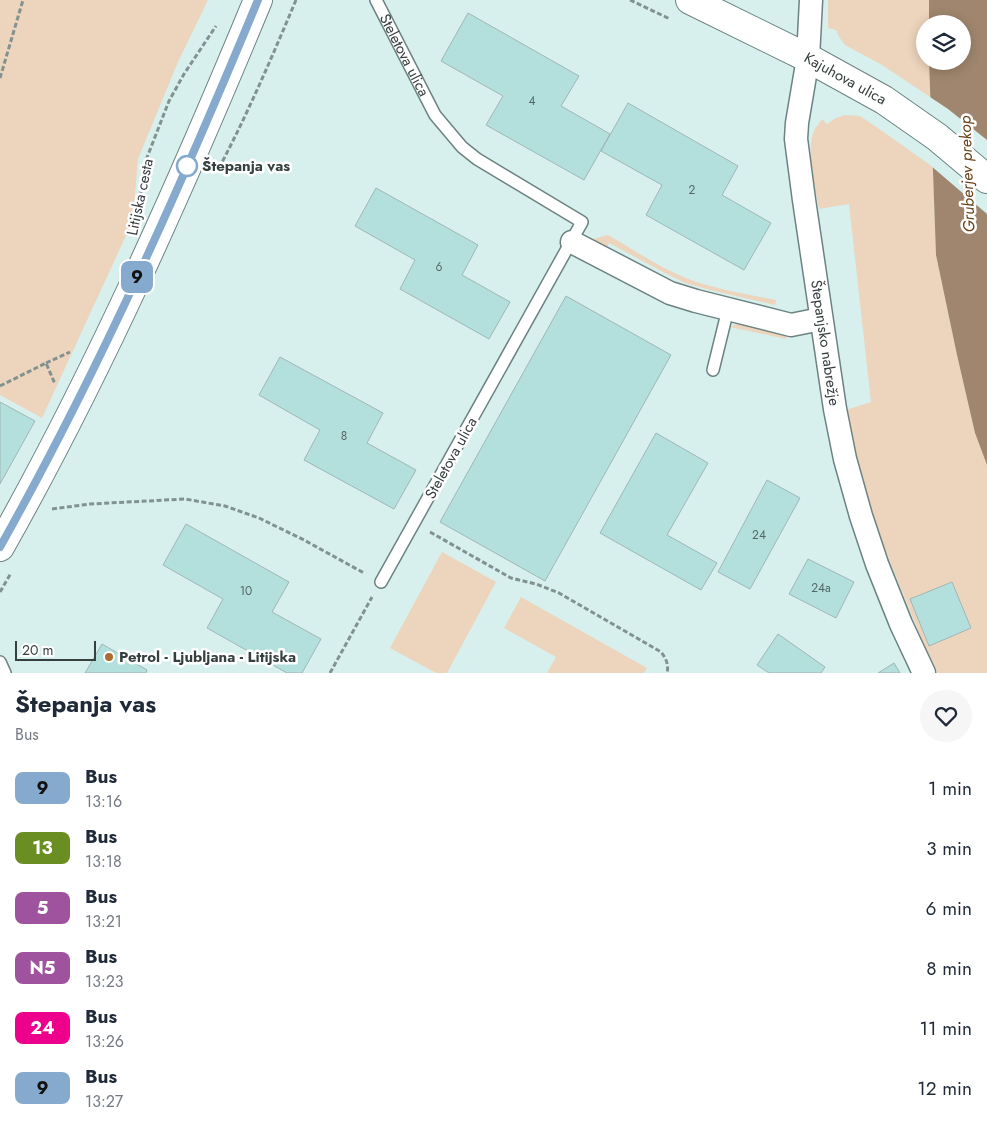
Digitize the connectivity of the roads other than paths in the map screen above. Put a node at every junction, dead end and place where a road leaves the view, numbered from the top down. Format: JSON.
{"nodes":[{"id":1,"x":258,"y":0,"type":"edge"},
{"id":2,"x":376,"y":0,"type":"edge"},
{"id":3,"x":690,"y":0,"type":"edge"},
{"id":4,"x":811,"y":0,"type":"edge"},
{"id":5,"x":808,"y":58,"type":"junction"},
{"id":6,"x":987,"y":179,"type":"edge"},
{"id":7,"x":572,"y":242,"type":"junction"},
{"id":8,"x":728,"y":309,"type":"junction"},
{"id":9,"x":821,"y":320,"type":"junction"},
{"id":10,"x":713,"y":370,"type":"dead end"},
{"id":11,"x":0,"y":547,"type":"edge"},
{"id":12,"x":380,"y":582,"type":"road end"},
{"id":13,"x":0,"y":662,"type":"edge"},
{"id":14,"x":5,"y":673,"type":"edge"},
{"id":15,"x":924,"y":673,"type":"edge"}],
"edges":[{"from":1,"to":11,"type":"main road","name":"Litijska cesta"},
{"from":2,"to":7,"type":"lane","name":"Steletova ulica"},
{"from":3,"to":5,"type":"main road","name":"Kajuhova ulica"},
{"from":4,"to":5,"type":"street","name":"Štepanjsko nabrežje"},
{"from":5,"to":6,"type":"main road","name":"Kajuhova ulica"},
{"from":5,"to":9,"type":"street","name":"Štepanjsko nabrežje"},
{"from":7,"to":8,"type":"street"},
{"from":7,"to":12,"type":"lane","name":"Steletova ulica"},
{"from":8,"to":9,"type":"street"},
{"from":8,"to":10,"type":"lane"},
{"from":9,"to":15,"type":"street","name":"Štepanjsko nabrežje"},
{"from":13,"to":14,"type":"lane"}]}
